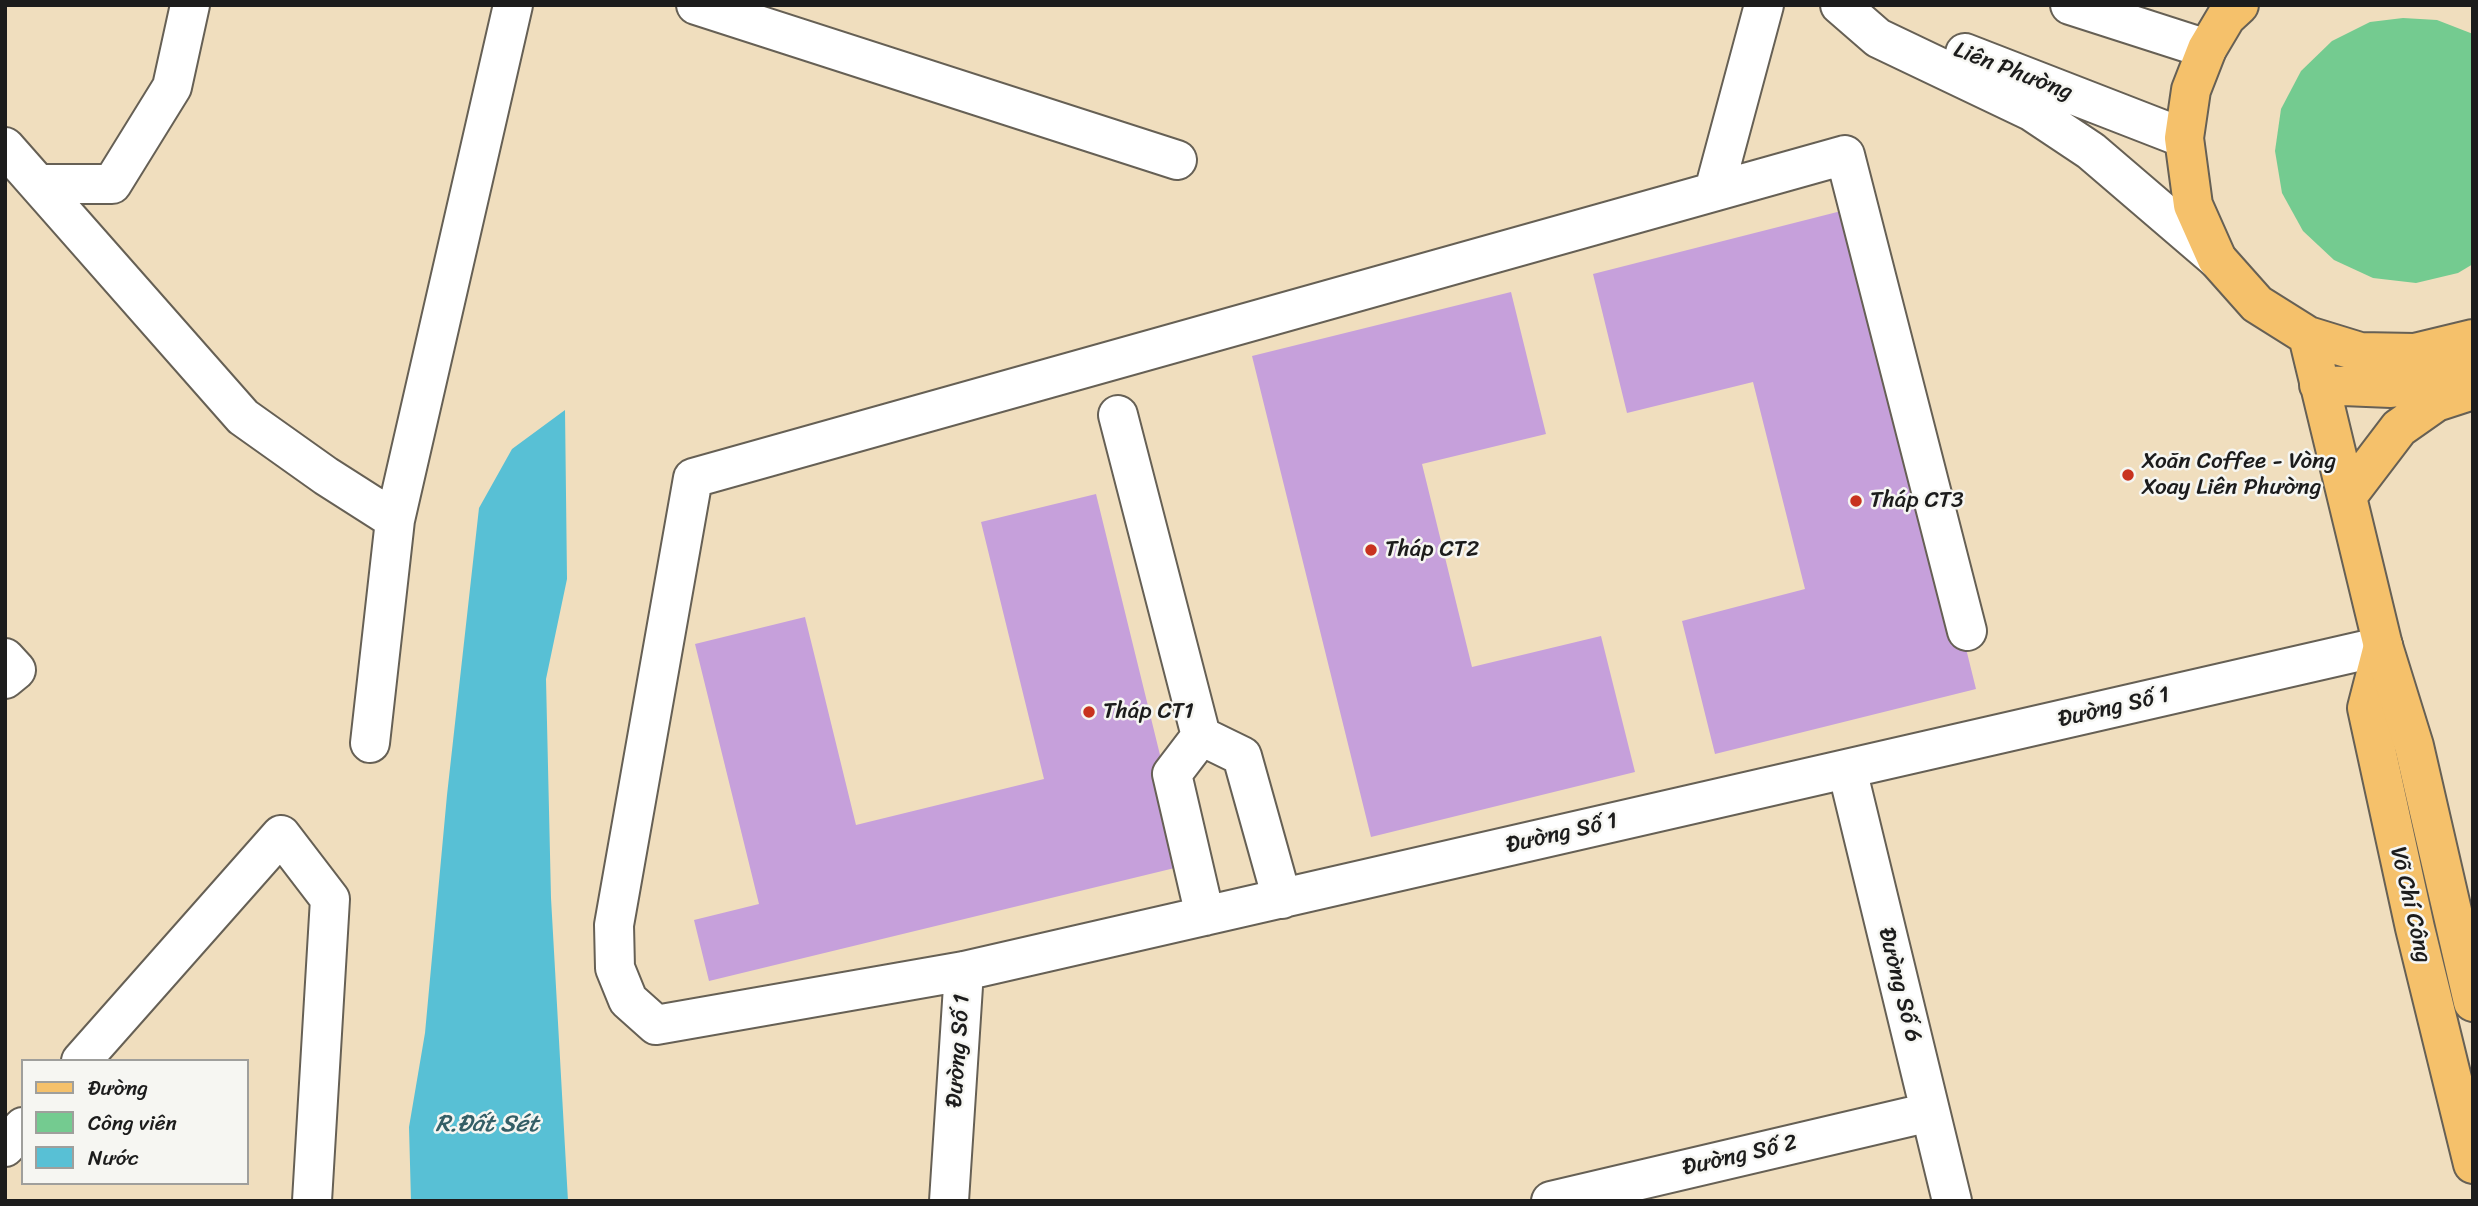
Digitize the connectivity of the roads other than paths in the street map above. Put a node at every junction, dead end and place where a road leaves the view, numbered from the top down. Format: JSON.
{"nodes":[{"id":1,"x":190,"y":5,"type":"edge"},
{"id":2,"x":513,"y":5,"type":"edge"},
{"id":3,"x":696,"y":5,"type":"edge"},
{"id":4,"x":1764,"y":5,"type":"edge"},
{"id":5,"x":1842,"y":5,"type":"edge"},
{"id":6,"x":2070,"y":5,"type":"edge"},
{"id":7,"x":2230,"y":9,"type":"edge"},
{"id":8,"x":2207,"y":49,"type":"junction"},
{"id":9,"x":2184,"y":138,"type":"junction"},
{"id":10,"x":5,"y":147,"type":"edge"},
{"id":11,"x":1177,"y":160,"type":"dead end"},
{"id":12,"x":38,"y":184,"type":"junction"},
{"id":13,"x":1714,"y":191,"type":"junction"},
{"id":14,"x":2217,"y":259,"type":"junction"},
{"id":15,"x":2308,"y":336,"type":"junction"},
{"id":16,"x":2473,"y":339,"type":"edge"},
{"id":17,"x":2473,"y":374,"type":"edge"},
{"id":18,"x":2319,"y":385,"type":"junction"},
{"id":19,"x":2473,"y":390,"type":"edge"},
{"id":20,"x":1118,"y":415,"type":"dead end"},
{"id":21,"x":2348,"y":495,"type":"junction"},
{"id":22,"x":395,"y":520,"type":"junction"},
{"id":23,"x":1967,"y":631,"type":"dead end"},
{"id":24,"x":2383,"y":646,"type":"junction"},
{"id":25,"x":5,"y":659,"type":"edge"},
{"id":26,"x":5,"y":679,"type":"edge"},
{"id":27,"x":1201,"y":736,"type":"junction"},
{"id":28,"x":370,"y":743,"type":"dead end"},
{"id":29,"x":1847,"y":769,"type":"junction"},
{"id":30,"x":1282,"y":899,"type":"junction"},
{"id":31,"x":1205,"y":916,"type":"junction"},
{"id":32,"x":964,"y":971,"type":"junction"},
{"id":33,"x":2473,"y":1003,"type":"edge"},
{"id":34,"x":83,"y":1059,"type":"edge"},
{"id":35,"x":1930,"y":1112,"type":"junction"},
{"id":36,"x":21,"y":1129,"type":"edge"},
{"id":37,"x":5,"y":1147,"type":"edge"},
{"id":38,"x":2473,"y":1164,"type":"edge"},
{"id":39,"x":312,"y":1201,"type":"edge"},
{"id":40,"x":949,"y":1201,"type":"edge"},
{"id":41,"x":1551,"y":1201,"type":"edge"},
{"id":42,"x":1952,"y":1201,"type":"edge"}],
"edges":[{"from":1,"to":12,"type":"street"},
{"from":2,"to":22,"type":"street"},
{"from":3,"to":11,"type":"street"},
{"from":4,"to":13,"type":"street"},
{"from":5,"to":9,"type":"street","name":"Liên Phường"},
{"from":5,"to":14,"type":"street"},
{"from":6,"to":8,"type":"street"},
{"from":7,"to":8,"type":"main road"},
{"from":8,"to":9,"type":"main road"},
{"from":9,"to":14,"type":"main road"},
{"from":10,"to":12,"type":"street"},
{"from":12,"to":22,"type":"street"},
{"from":13,"to":23,"type":"street"},
{"from":13,"to":32,"type":"street"},
{"from":14,"to":15,"type":"main road"},
{"from":15,"to":16,"type":"main road"},
{"from":15,"to":18,"type":"main road","name":"Võ Chí Công"},
{"from":17,"to":18,"type":"main road"},
{"from":18,"to":21,"type":"main road","name":"Võ Chí Công"},
{"from":19,"to":21,"type":"main road"},
{"from":20,"to":27,"type":"street"},
{"from":21,"to":24,"type":"main road","name":"Võ Chí Công"},
{"from":22,"to":28,"type":"street"},
{"from":24,"to":29,"type":"street","name":"Đường Số 1"},
{"from":24,"to":33,"type":"main road","name":"Võ Chí Công"},
{"from":24,"to":38,"type":"main road","name":"Võ Chí Công"},
{"from":25,"to":26,"type":"street"},
{"from":27,"to":30,"type":"street"},
{"from":27,"to":31,"type":"street"},
{"from":29,"to":30,"type":"street","name":"Đường Số 1"},
{"from":29,"to":35,"type":"street","name":"Đường Số 6"},
{"from":30,"to":31,"type":"street","name":"Đường Số 1"},
{"from":31,"to":32,"type":"street","name":"Đường Số 1"},
{"from":32,"to":40,"type":"street","name":"Đường Số 1"},
{"from":34,"to":39,"type":"street"},
{"from":35,"to":41,"type":"street","name":"Đường Số 2"},
{"from":35,"to":42,"type":"street","name":"Đường Số 6"},
{"from":36,"to":37,"type":"street"}]}
